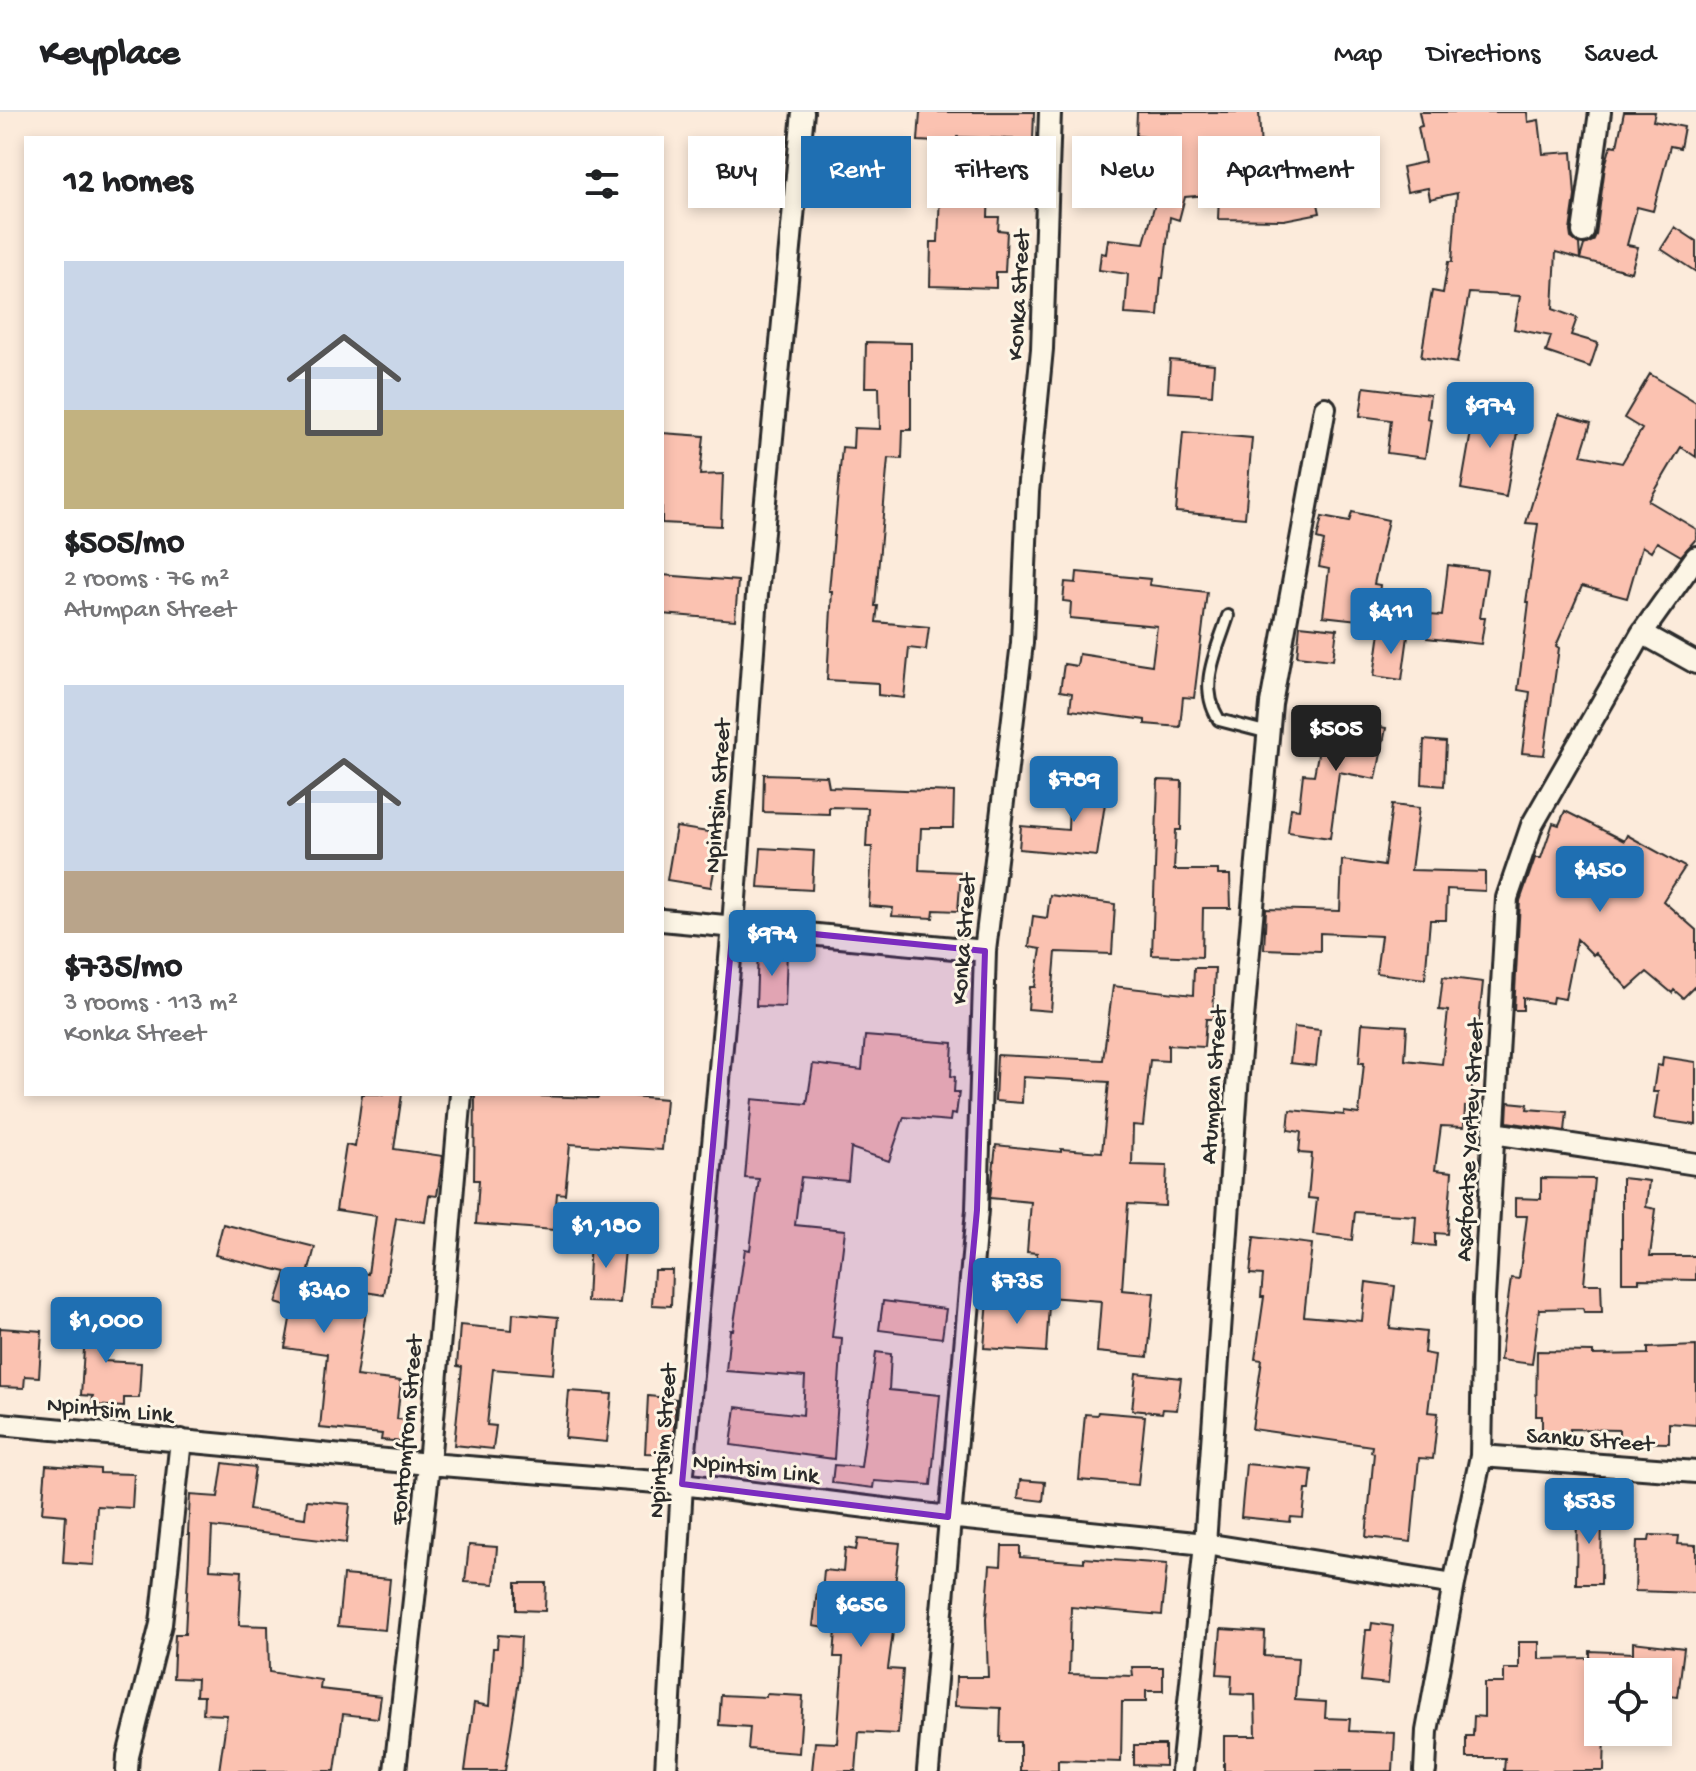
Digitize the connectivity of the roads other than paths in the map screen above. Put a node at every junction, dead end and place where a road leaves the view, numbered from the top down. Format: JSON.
{"nodes":[{"id":1,"x":803,"y":112,"type":"edge"},
{"id":2,"x":1050,"y":112,"type":"edge"},
{"id":3,"x":1600,"y":112,"type":"edge"},
{"id":4,"x":1583,"y":232,"type":"dead end"},
{"id":5,"x":1325,"y":408,"type":"dead end"},
{"id":6,"x":1696,"y":557,"type":"edge"},
{"id":7,"x":1228,"y":616,"type":"dead end"},
{"id":8,"x":1642,"y":633,"type":"junction"},
{"id":9,"x":1696,"y":663,"type":"edge"},
{"id":10,"x":1269,"y":733,"type":"junction"},
{"id":11,"x":664,"y":920,"type":"edge"},
{"id":12,"x":733,"y":926,"type":"junction"},
{"id":13,"x":985,"y":951,"type":"junction"},
{"id":14,"x":461,"y":1096,"type":"edge"},
{"id":15,"x":1494,"y":1133,"type":"junction"},
{"id":16,"x":1696,"y":1164,"type":"edge"},
{"id":17,"x":0,"y":1424,"type":"edge"},
{"id":18,"x":181,"y":1440,"type":"junction"},
{"id":19,"x":1481,"y":1456,"type":"junction"},
{"id":20,"x":429,"y":1464,"type":"junction"},
{"id":21,"x":1696,"y":1472,"type":"edge"},
{"id":22,"x":682,"y":1484,"type":"junction"},
{"id":23,"x":948,"y":1517,"type":"junction"},
{"id":24,"x":1205,"y":1544,"type":"junction"},
{"id":25,"x":1454,"y":1584,"type":"junction"},
{"id":26,"x":127,"y":1771,"type":"edge"},
{"id":27,"x":395,"y":1771,"type":"edge"},
{"id":28,"x":666,"y":1771,"type":"edge"},
{"id":29,"x":928,"y":1771,"type":"edge"},
{"id":30,"x":1182,"y":1771,"type":"edge"},
{"id":31,"x":1425,"y":1771,"type":"edge"}],
"edges":[{"from":1,"to":12,"type":"street","name":"Npintsim Street"},
{"from":2,"to":13,"type":"street","name":"Konka Street"},
{"from":3,"to":4,"type":"street"},
{"from":5,"to":10,"type":"street","name":"Atumpan Street"},
{"from":6,"to":8,"type":"street","name":"Asafoatse Yartey Street"},
{"from":7,"to":10,"type":"lane"},
{"from":8,"to":9,"type":"street"},
{"from":8,"to":15,"type":"street","name":"Asafoatse Yartey Street"},
{"from":10,"to":24,"type":"street","name":"Atumpan Street"},
{"from":11,"to":12,"type":"street"},
{"from":12,"to":13,"type":"street"},
{"from":12,"to":22,"type":"street","name":"Npintsim Street"},
{"from":13,"to":23,"type":"street","name":"Konka Street"},
{"from":14,"to":20,"type":"street","name":"Fontomfrom Street"},
{"from":15,"to":16,"type":"street"},
{"from":15,"to":19,"type":"street","name":"Asafoatse Yartey Street"},
{"from":17,"to":18,"type":"street","name":"Npintsim Link"},
{"from":18,"to":20,"type":"street","name":"Npintsim Link"},
{"from":18,"to":26,"type":"street"},
{"from":19,"to":21,"type":"street","name":"Sanku Street"},
{"from":19,"to":25,"type":"street","name":"Asafoatse Yartey Street"},
{"from":20,"to":22,"type":"street","name":"Npintsim Link"},
{"from":20,"to":27,"type":"street","name":"Fontomfrom Street"},
{"from":22,"to":23,"type":"street","name":"Npintsim Link"},
{"from":22,"to":28,"type":"street","name":"Npintsim Street"},
{"from":23,"to":24,"type":"street","name":"Npintsim Link"},
{"from":23,"to":29,"type":"street","name":"Konka Street"},
{"from":24,"to":25,"type":"street","name":"Npintsim Link"},
{"from":24,"to":30,"type":"street","name":"Atumpan Street"},
{"from":25,"to":31,"type":"street","name":"Asafoatse Yartey Street"}]}
